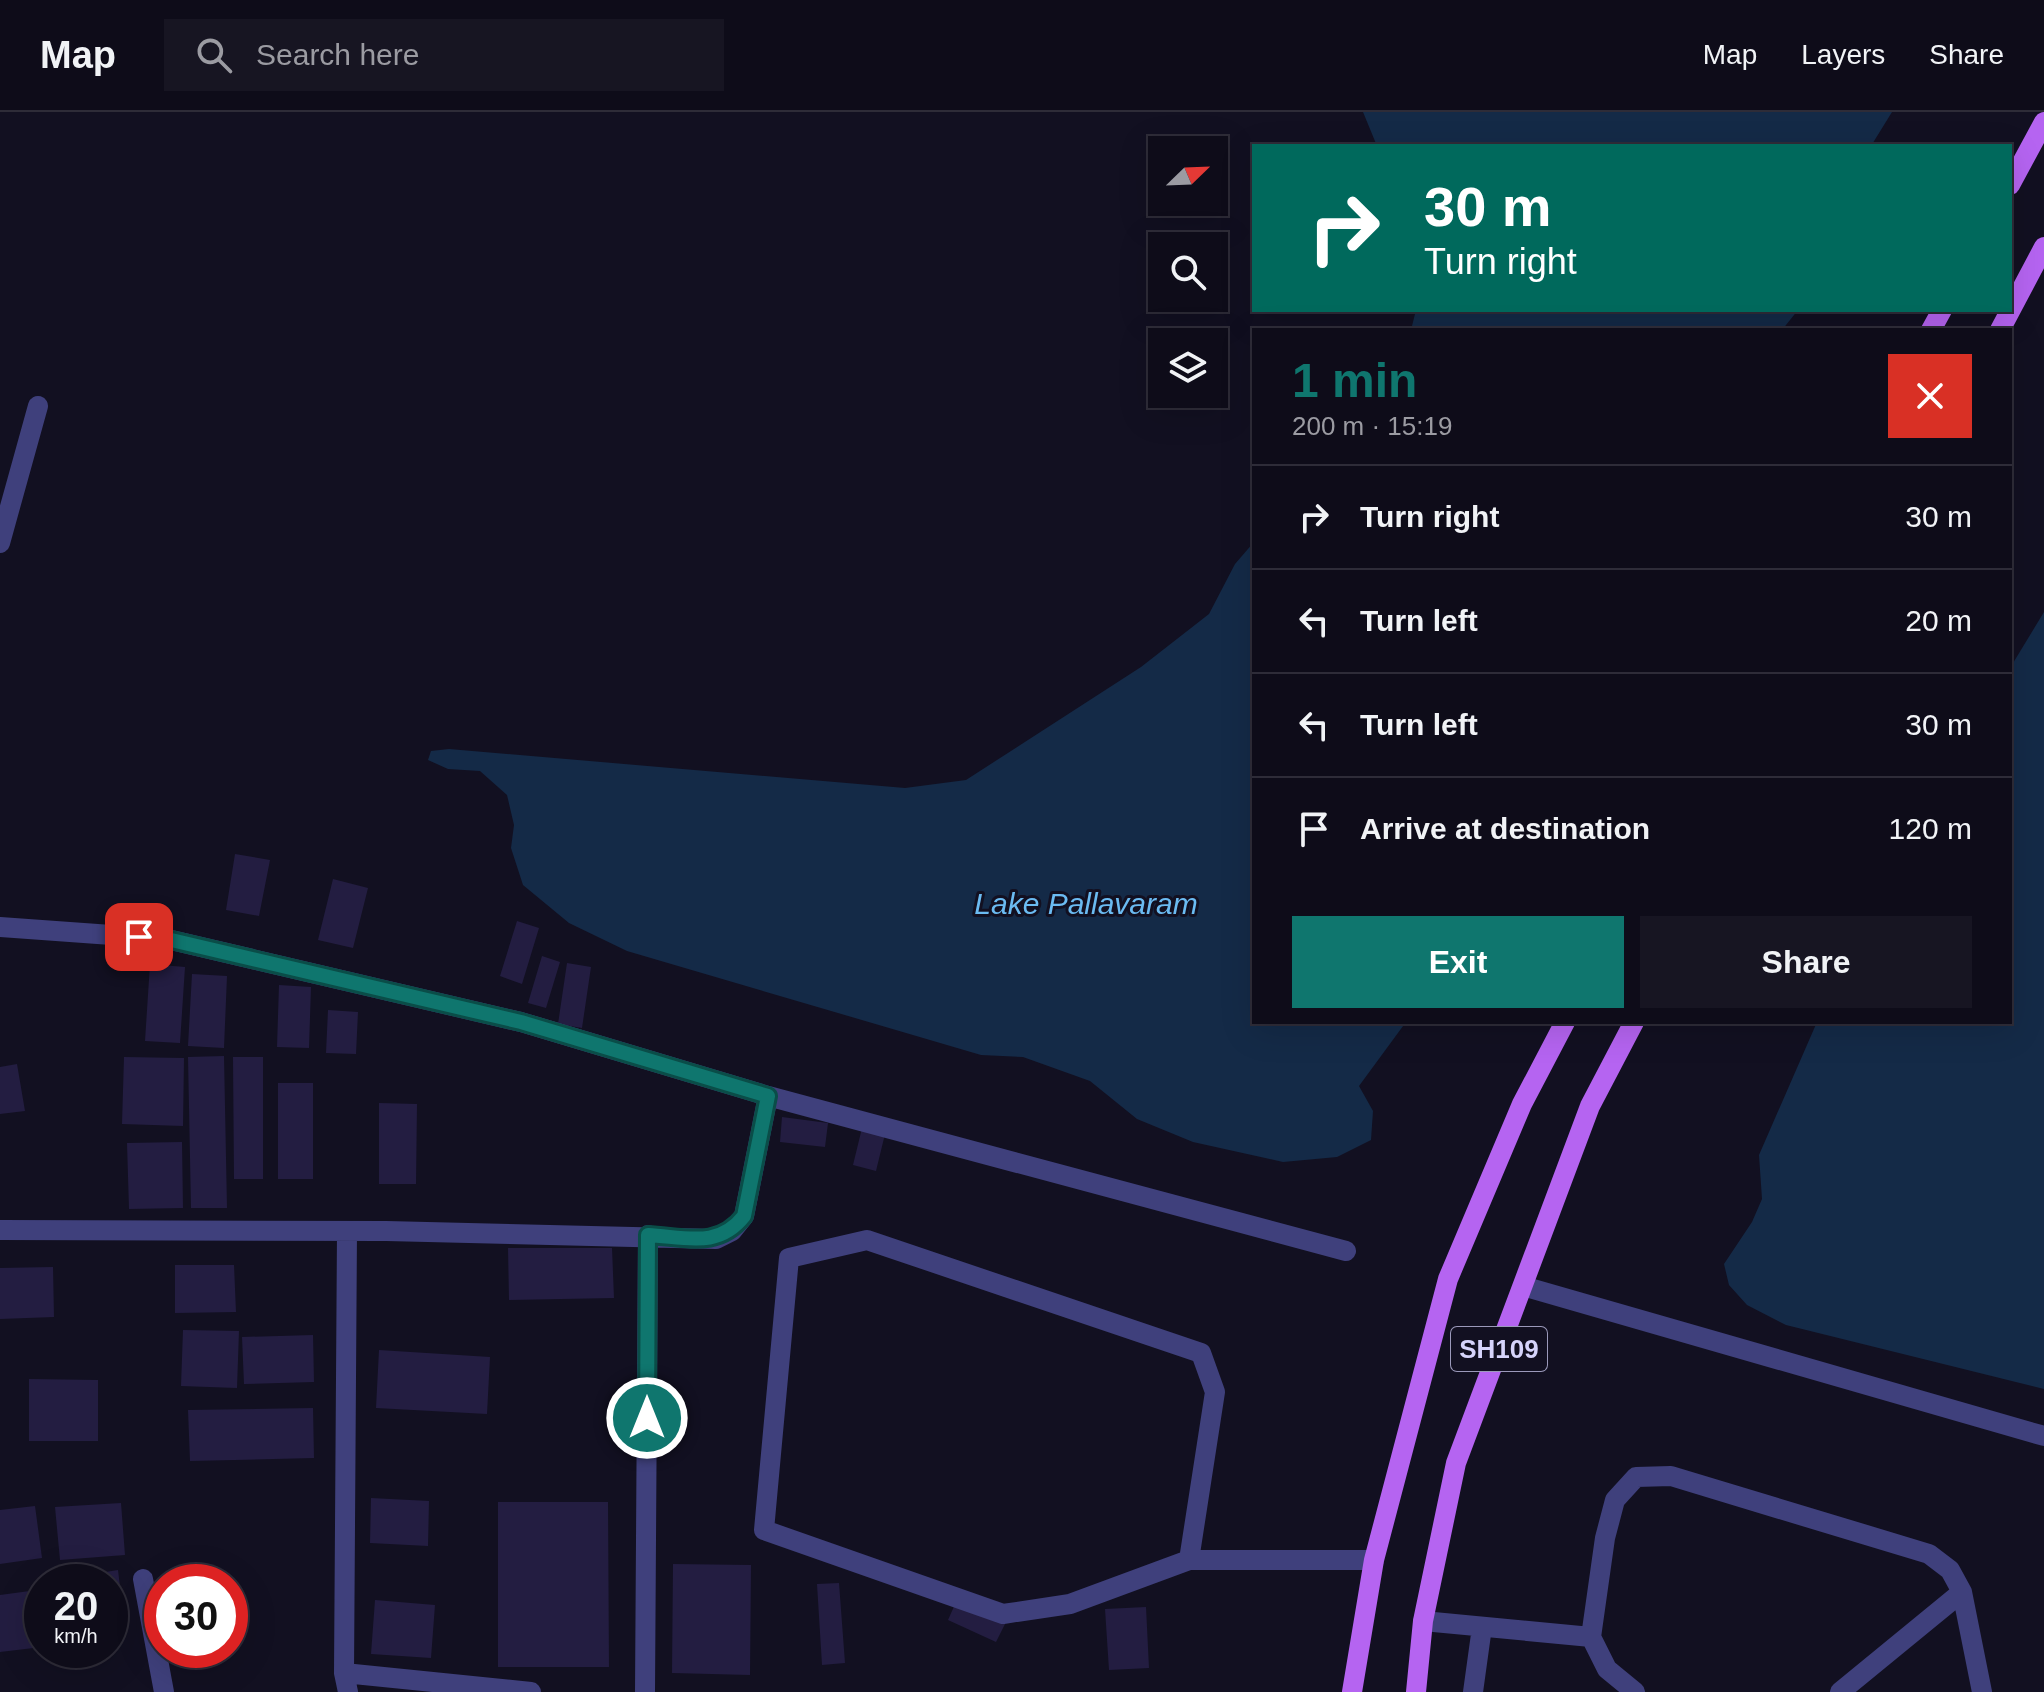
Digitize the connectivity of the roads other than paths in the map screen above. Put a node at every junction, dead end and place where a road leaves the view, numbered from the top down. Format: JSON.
{"nodes":[{"id":1,"x":2044,"y":122,"type":"edge"},
{"id":2,"x":2012,"y":181,"type":"edge"},
{"id":3,"x":2044,"y":247,"type":"edge"},
{"id":4,"x":2012,"y":307,"type":"edge"},
{"id":5,"x":38,"y":406,"type":"dead end"},
{"id":6,"x":0,"y":543,"type":"edge"},
{"id":7,"x":0,"y":927,"type":"edge"},
{"id":8,"x":1564,"y":1024,"type":"edge"},
{"id":9,"x":1633,"y":1024,"type":"edge"},
{"id":10,"x":768,"y":1096,"type":"junction"},
{"id":11,"x":0,"y":1230,"type":"edge"},
{"id":12,"x":347,"y":1231,"type":"junction"},
{"id":13,"x":648,"y":1235,"type":"junction"},
{"id":14,"x":1346,"y":1251,"type":"dead end"},
{"id":15,"x":1523,"y":1286,"type":"junction"},
{"id":16,"x":2044,"y":1436,"type":"edge"},
{"id":17,"x":1189,"y":1560,"type":"junction"},
{"id":18,"x":1374,"y":1560,"type":"junction"},
{"id":19,"x":143,"y":1579,"type":"dead end"},
{"id":20,"x":1962,"y":1592,"type":"junction"},
{"id":21,"x":1423,"y":1621,"type":"junction"},
{"id":22,"x":1482,"y":1627,"type":"junction"},
{"id":23,"x":1591,"y":1637,"type":"junction"},
{"id":24,"x":346,"y":1682,"type":"edge"},
{"id":25,"x":164,"y":1692,"type":"edge"},
{"id":26,"x":531,"y":1692,"type":"edge"},
{"id":27,"x":645,"y":1692,"type":"edge"},
{"id":28,"x":1352,"y":1692,"type":"edge"},
{"id":29,"x":1416,"y":1692,"type":"edge"},
{"id":30,"x":1473,"y":1692,"type":"edge"},
{"id":31,"x":1635,"y":1692,"type":"edge"},
{"id":32,"x":1840,"y":1692,"type":"edge"},
{"id":33,"x":1982,"y":1692,"type":"edge"}],
"edges":[{"from":1,"to":2,"type":"main road"},
{"from":3,"to":4,"type":"main road"},
{"from":5,"to":6,"type":"street"},
{"from":7,"to":10,"type":"street"},
{"from":8,"to":18,"type":"main road","number":"SH109"},
{"from":9,"to":15,"type":"main road","number":"SH109"},
{"from":10,"to":13,"type":"street"},
{"from":10,"to":14,"type":"street"},
{"from":11,"to":12,"type":"street"},
{"from":12,"to":13,"type":"street"},
{"from":12,"to":24,"type":"street"},
{"from":13,"to":27,"type":"street"},
{"from":15,"to":16,"type":"street"},
{"from":15,"to":21,"type":"main road","number":"SH109"},
{"from":17,"to":17,"type":"street"},
{"from":17,"to":18,"type":"street"},
{"from":18,"to":28,"type":"main road","number":"SH109"},
{"from":19,"to":25,"type":"street"},
{"from":20,"to":23,"type":"street"},
{"from":20,"to":32,"type":"street"},
{"from":20,"to":33,"type":"street"},
{"from":21,"to":22,"type":"street"},
{"from":21,"to":29,"type":"main road","number":"SH109"},
{"from":22,"to":23,"type":"street"},
{"from":22,"to":30,"type":"street"},
{"from":23,"to":31,"type":"street"},
{"from":24,"to":26,"type":"street"}]}
